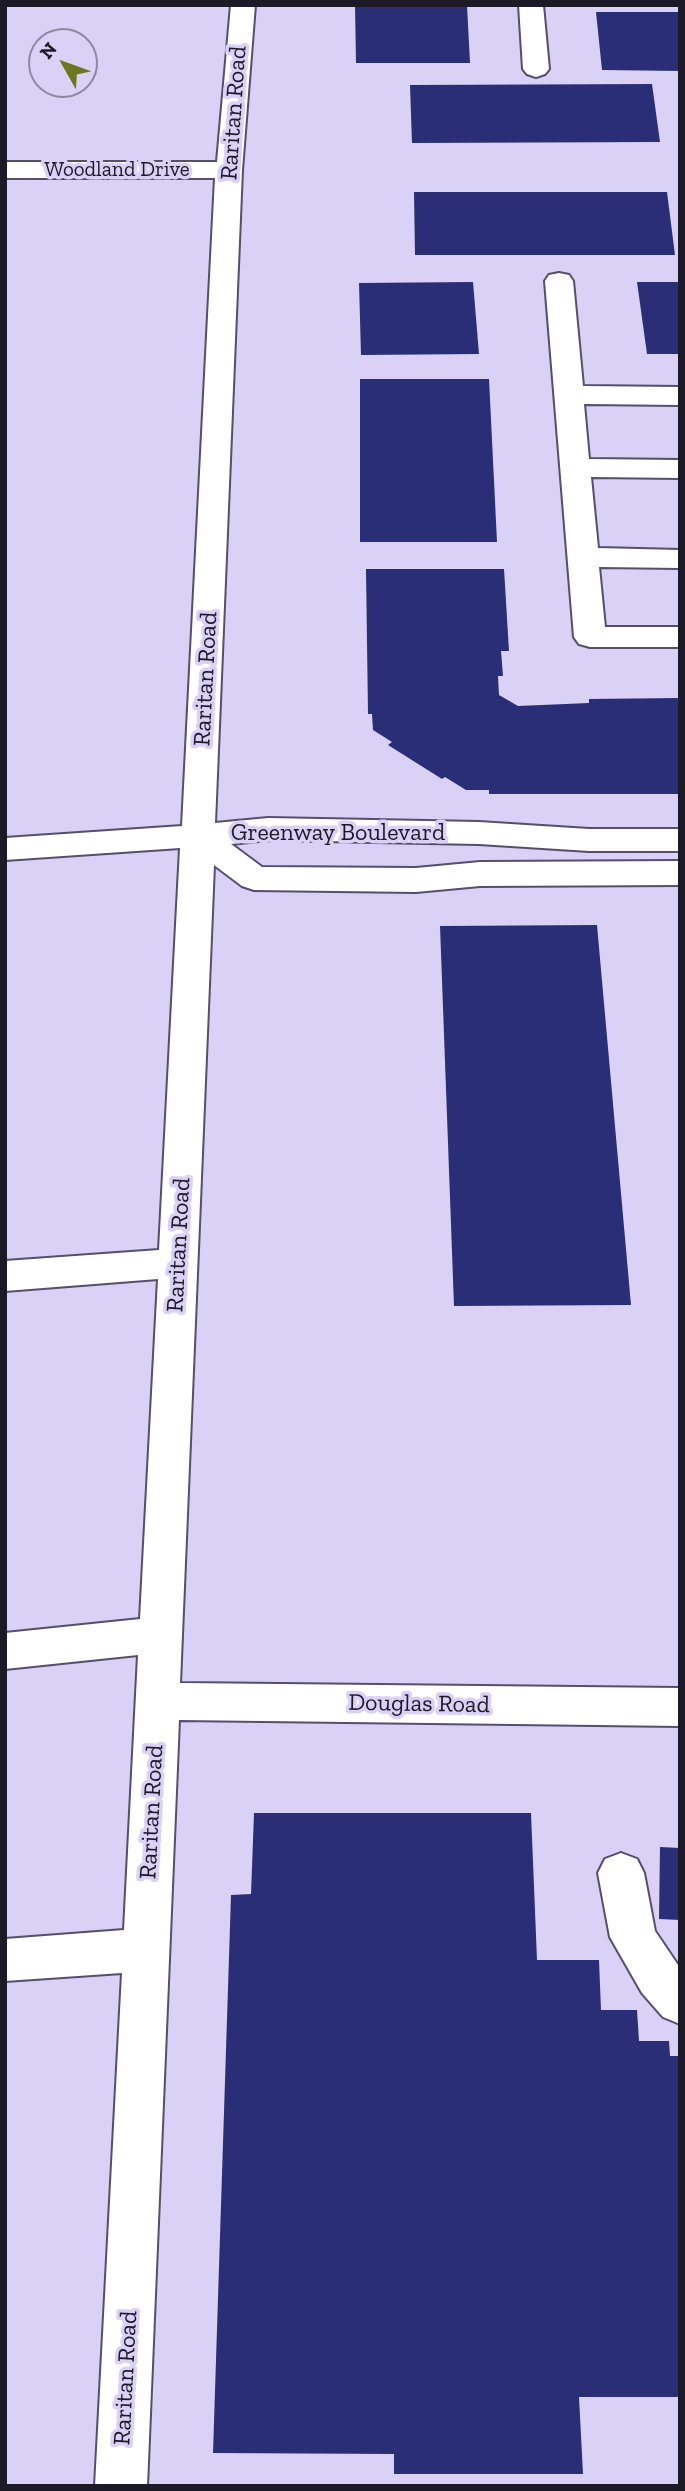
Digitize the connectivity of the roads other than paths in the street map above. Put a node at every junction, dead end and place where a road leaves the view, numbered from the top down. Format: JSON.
{"nodes":[{"id":1,"x":243,"y":5,"type":"edge"},
{"id":2,"x":531,"y":5,"type":"edge"},
{"id":3,"x":536,"y":69,"type":"dead end"},
{"id":4,"x":5,"y":170,"type":"edge"},
{"id":5,"x":229,"y":170,"type":"junction"},
{"id":6,"x":559,"y":281,"type":"dead end"},
{"id":7,"x":569,"y":395,"type":"junction"},
{"id":8,"x":680,"y":396,"type":"edge"},
{"id":9,"x":575,"y":468,"type":"junction"},
{"id":10,"x":680,"y":469,"type":"edge"},
{"id":11,"x":583,"y":557,"type":"junction"},
{"id":12,"x":680,"y":559,"type":"edge"},
{"id":13,"x":680,"y":637,"type":"edge"},
{"id":14,"x":479,"y":833,"type":"junction"},
{"id":15,"x":198,"y":836,"type":"junction"},
{"id":16,"x":680,"y":840,"type":"edge"},
{"id":17,"x":5,"y":849,"type":"edge"},
{"id":18,"x":680,"y":873,"type":"edge"},
{"id":19,"x":481,"y":874,"type":"junction"},
{"id":20,"x":178,"y":1264,"type":"junction"},
{"id":21,"x":5,"y":1276,"type":"edge"},
{"id":22,"x":161,"y":1635,"type":"junction"},
{"id":23,"x":5,"y":1651,"type":"edge"},
{"id":24,"x":158,"y":1701,"type":"junction"},
{"id":25,"x":680,"y":1707,"type":"edge"},
{"id":26,"x":621,"y":1873,"type":"dead end"},
{"id":27,"x":146,"y":1950,"type":"junction"},
{"id":28,"x":5,"y":1960,"type":"edge"},
{"id":29,"x":680,"y":2002,"type":"edge"},
{"id":30,"x":121,"y":2486,"type":"edge"}],
"edges":[{"from":1,"to":5,"type":"street","name":"Raritan Road"},
{"from":2,"to":3,"type":"street"},
{"from":4,"to":5,"type":"street","name":"Woodland Drive"},
{"from":5,"to":15,"type":"street","name":"Raritan Road"},
{"from":6,"to":7,"type":"street"},
{"from":7,"to":8,"type":"street"},
{"from":7,"to":9,"type":"street"},
{"from":9,"to":10,"type":"street"},
{"from":9,"to":11,"type":"street"},
{"from":11,"to":12,"type":"street"},
{"from":11,"to":13,"type":"street"},
{"from":14,"to":15,"type":"street","name":"Greenway Boulevard"},
{"from":14,"to":16,"type":"street","name":"Greenway Boulevard"},
{"from":14,"to":19,"type":"street"},
{"from":15,"to":17,"type":"street"},
{"from":15,"to":19,"type":"street","name":"Greenway Boulevard"},
{"from":15,"to":20,"type":"street","name":"Raritan Road"},
{"from":18,"to":19,"type":"street","name":"Greenway Boulevard"},
{"from":20,"to":21,"type":"street"},
{"from":20,"to":22,"type":"street","name":"Raritan Road"},
{"from":22,"to":23,"type":"street"},
{"from":22,"to":24,"type":"street","name":"Raritan Road"},
{"from":24,"to":25,"type":"street","name":"Douglas Road"},
{"from":24,"to":27,"type":"street","name":"Raritan Road"},
{"from":26,"to":29,"type":"street"},
{"from":27,"to":28,"type":"street"},
{"from":27,"to":30,"type":"street","name":"Raritan Road"}]}
